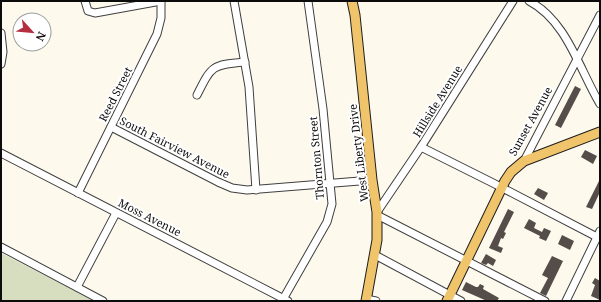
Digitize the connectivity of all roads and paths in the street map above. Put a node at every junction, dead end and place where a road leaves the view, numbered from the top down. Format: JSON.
{"nodes":[{"id":1,"x":85,"y":1,"type":"edge"},
{"id":2,"x":161,"y":1,"type":"edge"},
{"id":3,"x":234,"y":1,"type":"edge"},
{"id":4,"x":308,"y":1,"type":"edge"},
{"id":5,"x":352,"y":1,"type":"edge"},
{"id":6,"x":513,"y":1,"type":"edge"},
{"id":7,"x":528,"y":1,"type":"edge"},
{"id":8,"x":600,"y":15,"type":"edge"},
{"id":9,"x":1,"y":33,"type":"edge"},
{"id":10,"x":576,"y":59,"type":"junction"},
{"id":11,"x":245,"y":62,"type":"junction"},
{"id":12,"x":1,"y":64,"type":"edge"},
{"id":13,"x":197,"y":95,"type":"dead end"},
{"id":14,"x":600,"y":104,"type":"edge"},
{"id":15,"x":111,"y":127,"type":"junction"},
{"id":16,"x":600,"y":132,"type":"edge"},
{"id":17,"x":421,"y":147,"type":"junction"},
{"id":18,"x":1,"y":153,"type":"edge"},
{"id":19,"x":524,"y":161,"type":"junction"},
{"id":20,"x":372,"y":180,"type":"junction"},
{"id":21,"x":330,"y":184,"type":"junction"},
{"id":22,"x":502,"y":188,"type":"junction"},
{"id":23,"x":256,"y":190,"type":"junction"},
{"id":24,"x":78,"y":193,"type":"junction"},
{"id":25,"x":116,"y":213,"type":"junction"},
{"id":26,"x":377,"y":213,"type":"junction"},
{"id":27,"x":599,"y":234,"type":"edge"},
{"id":28,"x":1,"y":247,"type":"edge"},
{"id":29,"x":375,"y":255,"type":"junction"},
{"id":30,"x":467,"y":261,"type":"junction"},
{"id":31,"x":76,"y":287,"type":"junction"},
{"id":32,"x":448,"y":298,"type":"edge"},
{"id":33,"x":285,"y":300,"type":"edge"},
{"id":34,"x":366,"y":300,"type":"edge"},
{"id":35,"x":103,"y":301,"type":"edge"},
{"id":36,"x":376,"y":301,"type":"edge"},
{"id":37,"x":461,"y":301,"type":"edge"},
{"id":38,"x":545,"y":301,"type":"edge"},
{"id":39,"x":566,"y":301,"type":"edge"}],
"edges":[{"from":1,"to":2,"type":"street"},
{"from":2,"to":15,"type":"street","name":"Reed Street"},
{"from":3,"to":11,"type":"street"},
{"from":4,"to":21,"type":"street","name":"Thornton Street"},
{"from":5,"to":20,"type":"main road","name":"West Liberty Drive"},
{"from":6,"to":17,"type":"street","name":"Hillside Avenue"},
{"from":7,"to":10,"type":"street"},
{"from":8,"to":10,"type":"street","name":"Sunset Avenue"},
{"from":9,"to":12,"type":"street"},
{"from":10,"to":14,"type":"street"},
{"from":10,"to":19,"type":"street","name":"Sunset Avenue"},
{"from":11,"to":13,"type":"street"},
{"from":11,"to":23,"type":"street"},
{"from":15,"to":23,"type":"street","name":"South Fairview Avenue"},
{"from":15,"to":24,"type":"street","name":"Reed Street"},
{"from":16,"to":19,"type":"main road"},
{"from":17,"to":22,"type":"street"},
{"from":17,"to":26,"type":"street","name":"Hillside Avenue"},
{"from":18,"to":24,"type":"street","name":"Moss Avenue"},
{"from":19,"to":22,"type":"main road","name":"Sunset Avenue"},
{"from":20,"to":21,"type":"street","name":"South Fairview Avenue"},
{"from":20,"to":26,"type":"main road","name":"West Liberty Drive"},
{"from":21,"to":23,"type":"street","name":"South Fairview Avenue"},
{"from":21,"to":33,"type":"street","name":"Thornton Street"},
{"from":22,"to":27,"type":"street"},
{"from":22,"to":30,"type":"main road","name":"Sunset Avenue"},
{"from":24,"to":25,"type":"street","name":"Moss Avenue"},
{"from":25,"to":31,"type":"street"},
{"from":25,"to":33,"type":"street","name":"Moss Avenue"},
{"from":26,"to":29,"type":"main road","name":"West Liberty Drive"},
{"from":26,"to":30,"type":"street"},
{"from":27,"to":39,"type":"street"},
{"from":28,"to":31,"type":"street"},
{"from":29,"to":32,"type":"street"},
{"from":29,"to":34,"type":"main road","name":"West Liberty Drive"},
{"from":30,"to":32,"type":"main road","name":"Sunset Avenue"},
{"from":30,"to":38,"type":"street"},
{"from":31,"to":35,"type":"street"},
{"from":32,"to":37,"type":"street"},
{"from":34,"to":36,"type":"street"}]}
